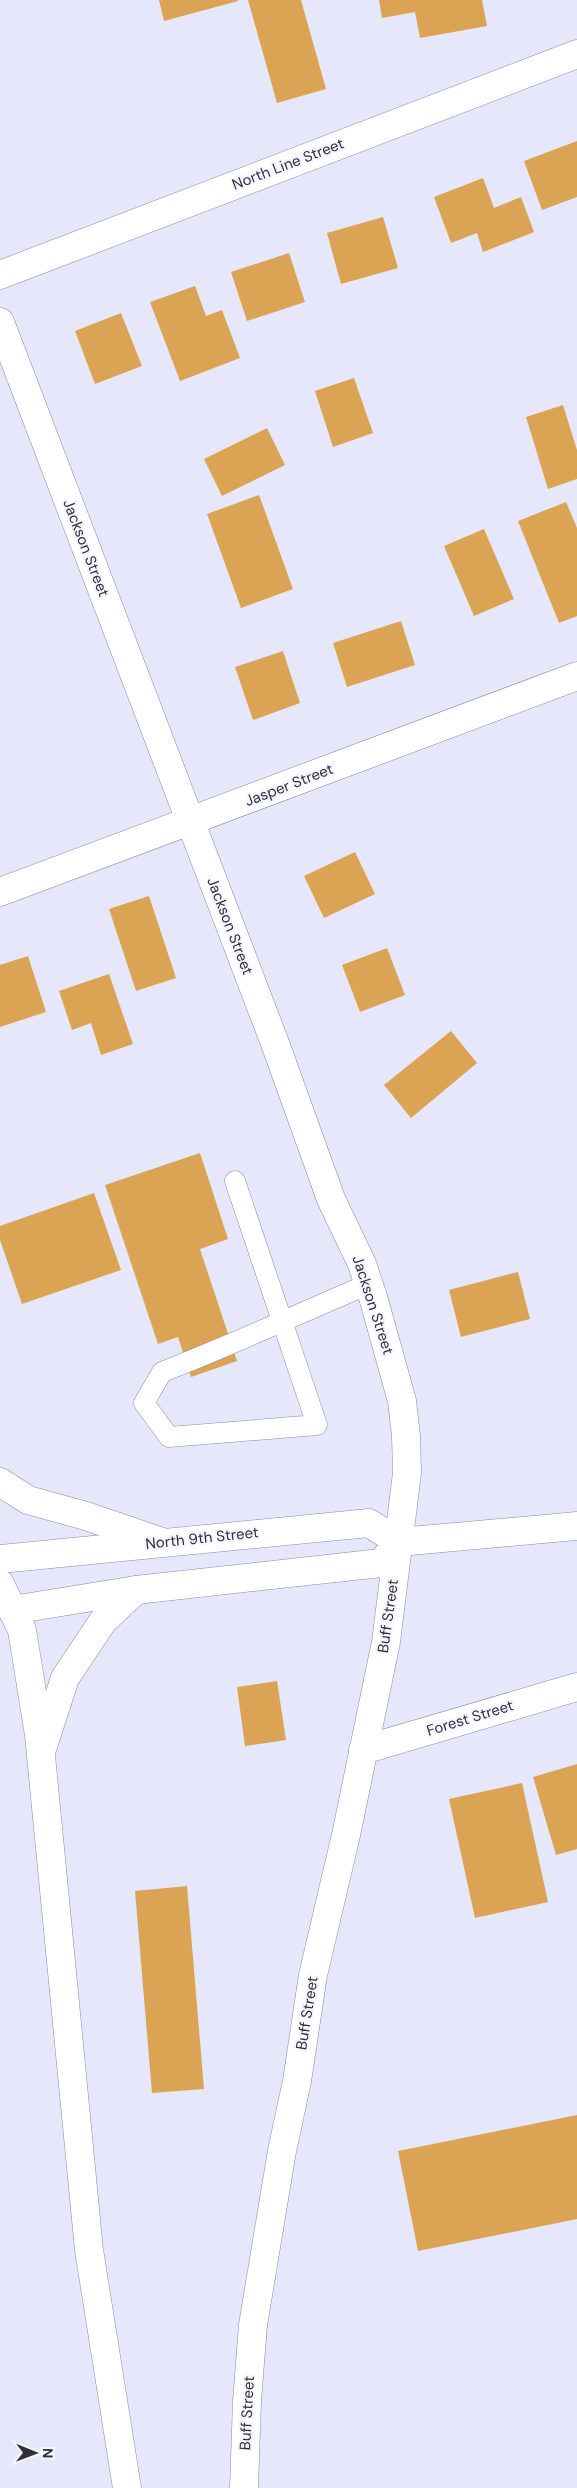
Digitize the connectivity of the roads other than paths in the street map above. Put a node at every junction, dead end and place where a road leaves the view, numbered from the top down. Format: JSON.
{"nodes":[{"id":1,"x":577,"y":54,"type":"edge"},
{"id":2,"x":0,"y":275,"type":"edge"},
{"id":3,"x":0,"y":322,"type":"edge"},
{"id":4,"x":577,"y":676,"type":"edge"},
{"id":5,"x":191,"y":822,"type":"junction"},
{"id":6,"x":0,"y":892,"type":"edge"},
{"id":7,"x":235,"y":1181,"type":"dead end"},
{"id":8,"x":369,"y":1284,"type":"junction"},
{"id":9,"x":283,"y":1321,"type":"junction"},
{"id":10,"x":0,"y":1482,"type":"edge"},
{"id":11,"x":577,"y":1526,"type":"edge"},
{"id":12,"x":162,"y":1542,"type":"junction"},
{"id":13,"x":398,"y":1542,"type":"junction"},
{"id":14,"x":0,"y":1559,"type":"edge"},
{"id":15,"x":0,"y":1584,"type":"edge"},
{"id":16,"x":136,"y":1590,"type":"junction"},
{"id":17,"x":12,"y":1610,"type":"junction"},
{"id":18,"x":577,"y":1686,"type":"edge"},
{"id":19,"x":363,"y":1750,"type":"junction"},
{"id":20,"x":41,"y":1752,"type":"junction"},
{"id":21,"x":127,"y":2488,"type":"edge"},
{"id":22,"x":244,"y":2488,"type":"edge"}],
"edges":[{"from":1,"to":2,"type":"main road","name":"North Line Street"},
{"from":3,"to":5,"type":"main road","name":"Jackson Street"},
{"from":4,"to":5,"type":"main road","name":"Jasper Street"},
{"from":5,"to":6,"type":"main road","name":"Jasper Street"},
{"from":5,"to":8,"type":"main road","name":"Jackson Street"},
{"from":7,"to":9,"type":"lane"},
{"from":8,"to":9,"type":"lane"},
{"from":8,"to":13,"type":"main road","name":"Jackson Street"},
{"from":9,"to":9,"type":"lane"},
{"from":10,"to":12,"type":"main road"},
{"from":11,"to":13,"type":"main road"},
{"from":12,"to":13,"type":"main road","name":"North 9th Street"},
{"from":12,"to":14,"type":"main road","name":"North 9th Street"},
{"from":13,"to":16,"type":"main road"},
{"from":13,"to":19,"type":"main road","name":"Buff Street"},
{"from":15,"to":17,"type":"main road"},
{"from":16,"to":17,"type":"main road"},
{"from":16,"to":20,"type":"main road"},
{"from":17,"to":20,"type":"main road"},
{"from":18,"to":19,"type":"main road","name":"Forest Street"},
{"from":19,"to":22,"type":"main road","name":"Buff Street"},
{"from":20,"to":21,"type":"main road"}]}
